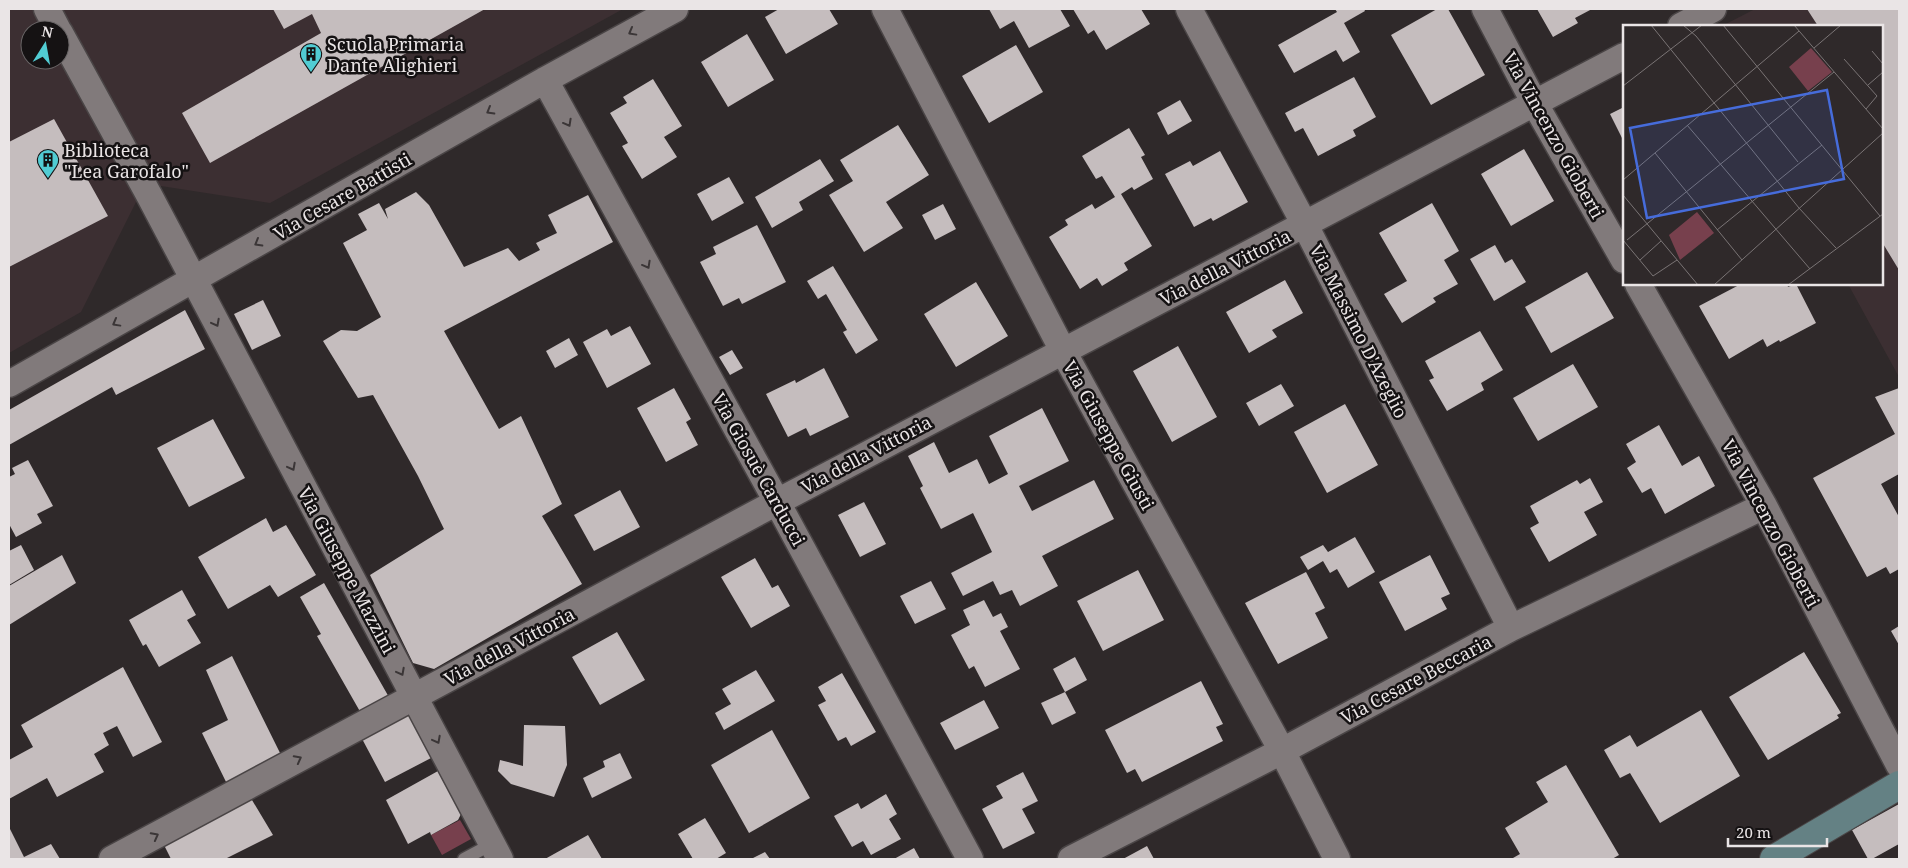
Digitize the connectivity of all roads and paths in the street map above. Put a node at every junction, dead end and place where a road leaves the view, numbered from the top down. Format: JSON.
{"nodes":[{"id":1,"x":675,"y":9,"type":"edge"},
{"id":2,"x":885,"y":9,"type":"edge"},
{"id":3,"x":1189,"y":9,"type":"edge"},
{"id":4,"x":1485,"y":9,"type":"edge"},
{"id":5,"x":1713,"y":9,"type":"edge"},
{"id":6,"x":1683,"y":25,"type":"edge"},
{"id":7,"x":70,"y":52,"type":"edge"},
{"id":8,"x":1623,"y":57,"type":"edge"},
{"id":9,"x":545,"y":80,"type":"junction"},
{"id":10,"x":1535,"y":104,"type":"junction"},
{"id":11,"x":1305,"y":226,"type":"junction"},
{"id":12,"x":1623,"y":258,"type":"edge"},
{"id":13,"x":194,"y":280,"type":"junction"},
{"id":14,"x":1639,"y":285,"type":"edge"},
{"id":15,"x":1063,"y":351,"type":"junction"},
{"id":16,"x":9,"y":384,"type":"edge"},
{"id":17,"x":777,"y":502,"type":"junction"},
{"id":18,"x":1764,"y":506,"type":"junction"},
{"id":19,"x":1511,"y":628,"type":"junction"},
{"id":20,"x":414,"y":697,"type":"junction"},
{"id":21,"x":1282,"y":751,"type":"junction"},
{"id":22,"x":1899,"y":765,"type":"edge"},
{"id":23,"x":1899,"y":785,"type":"edge"},
{"id":24,"x":496,"y":852,"type":"edge"},
{"id":25,"x":112,"y":859,"type":"edge"},
{"id":26,"x":464,"y":859,"type":"edge"},
{"id":27,"x":970,"y":859,"type":"edge"},
{"id":28,"x":1071,"y":859,"type":"edge"},
{"id":29,"x":1337,"y":859,"type":"edge"},
{"id":30,"x":1774,"y":859,"type":"edge"}],
"edges":[{"from":1,"to":9,"type":"street","name":"Via Cesare Battisti","one_way":true},
{"from":2,"to":15,"type":"street","name":"Via Giuseppe Giusti"},
{"from":3,"to":11,"type":"street","name":"Via Massimo D'Azeglio"},
{"from":4,"to":10,"type":"street","name":"Via Vincenzo Gioberti"},
{"from":5,"to":6,"type":"street"},
{"from":7,"to":13,"type":"street","name":"Via Giuseppe Mazzini"},
{"from":8,"to":10,"type":"street","name":"Via della Vittoria"},
{"from":9,"to":13,"type":"street","name":"Via Cesare Battisti","one_way":true},
{"from":9,"to":17,"type":"street","name":"Via Giosuè Carducci","one_way":true},
{"from":10,"to":11,"type":"street","name":"Via della Vittoria"},
{"from":10,"to":12,"type":"street","name":"Via Vincenzo Gioberti"},
{"from":11,"to":15,"type":"street","name":"Via della Vittoria"},
{"from":11,"to":19,"type":"street","name":"Via Massimo D'Azeglio"},
{"from":13,"to":16,"type":"street","name":"Via Cesare Battisti","one_way":true},
{"from":13,"to":20,"type":"street","name":"Via Giuseppe Mazzini","one_way":true},
{"from":14,"to":18,"type":"street","name":"Via Vincenzo Gioberti"},
{"from":15,"to":17,"type":"street","name":"Via della Vittoria"},
{"from":15,"to":21,"type":"street","name":"Via Giuseppe Giusti"},
{"from":17,"to":20,"type":"street","name":"Via della Vittoria"},
{"from":17,"to":27,"type":"street","name":"Via Giosuè Carducci"},
{"from":18,"to":19,"type":"street","name":"Via Cesare Beccaria"},
{"from":18,"to":22,"type":"street","name":"Via Vincenzo Gioberti"},
{"from":19,"to":21,"type":"street","name":"Via Cesare Beccaria"},
{"from":20,"to":24,"type":"street","name":"Via Giuseppe Mazzini","one_way":true},
{"from":25,"to":20,"type":"street","name":"Via della Vittoria","one_way":true},
{"from":21,"to":28,"type":"street","name":"Via Cesare Beccaria"},
{"from":21,"to":29,"type":"street","name":"Via Giuseppe Giusti"},
{"from":23,"to":30,"type":"street"},
{"from":24,"to":26,"type":"lane"}]}
